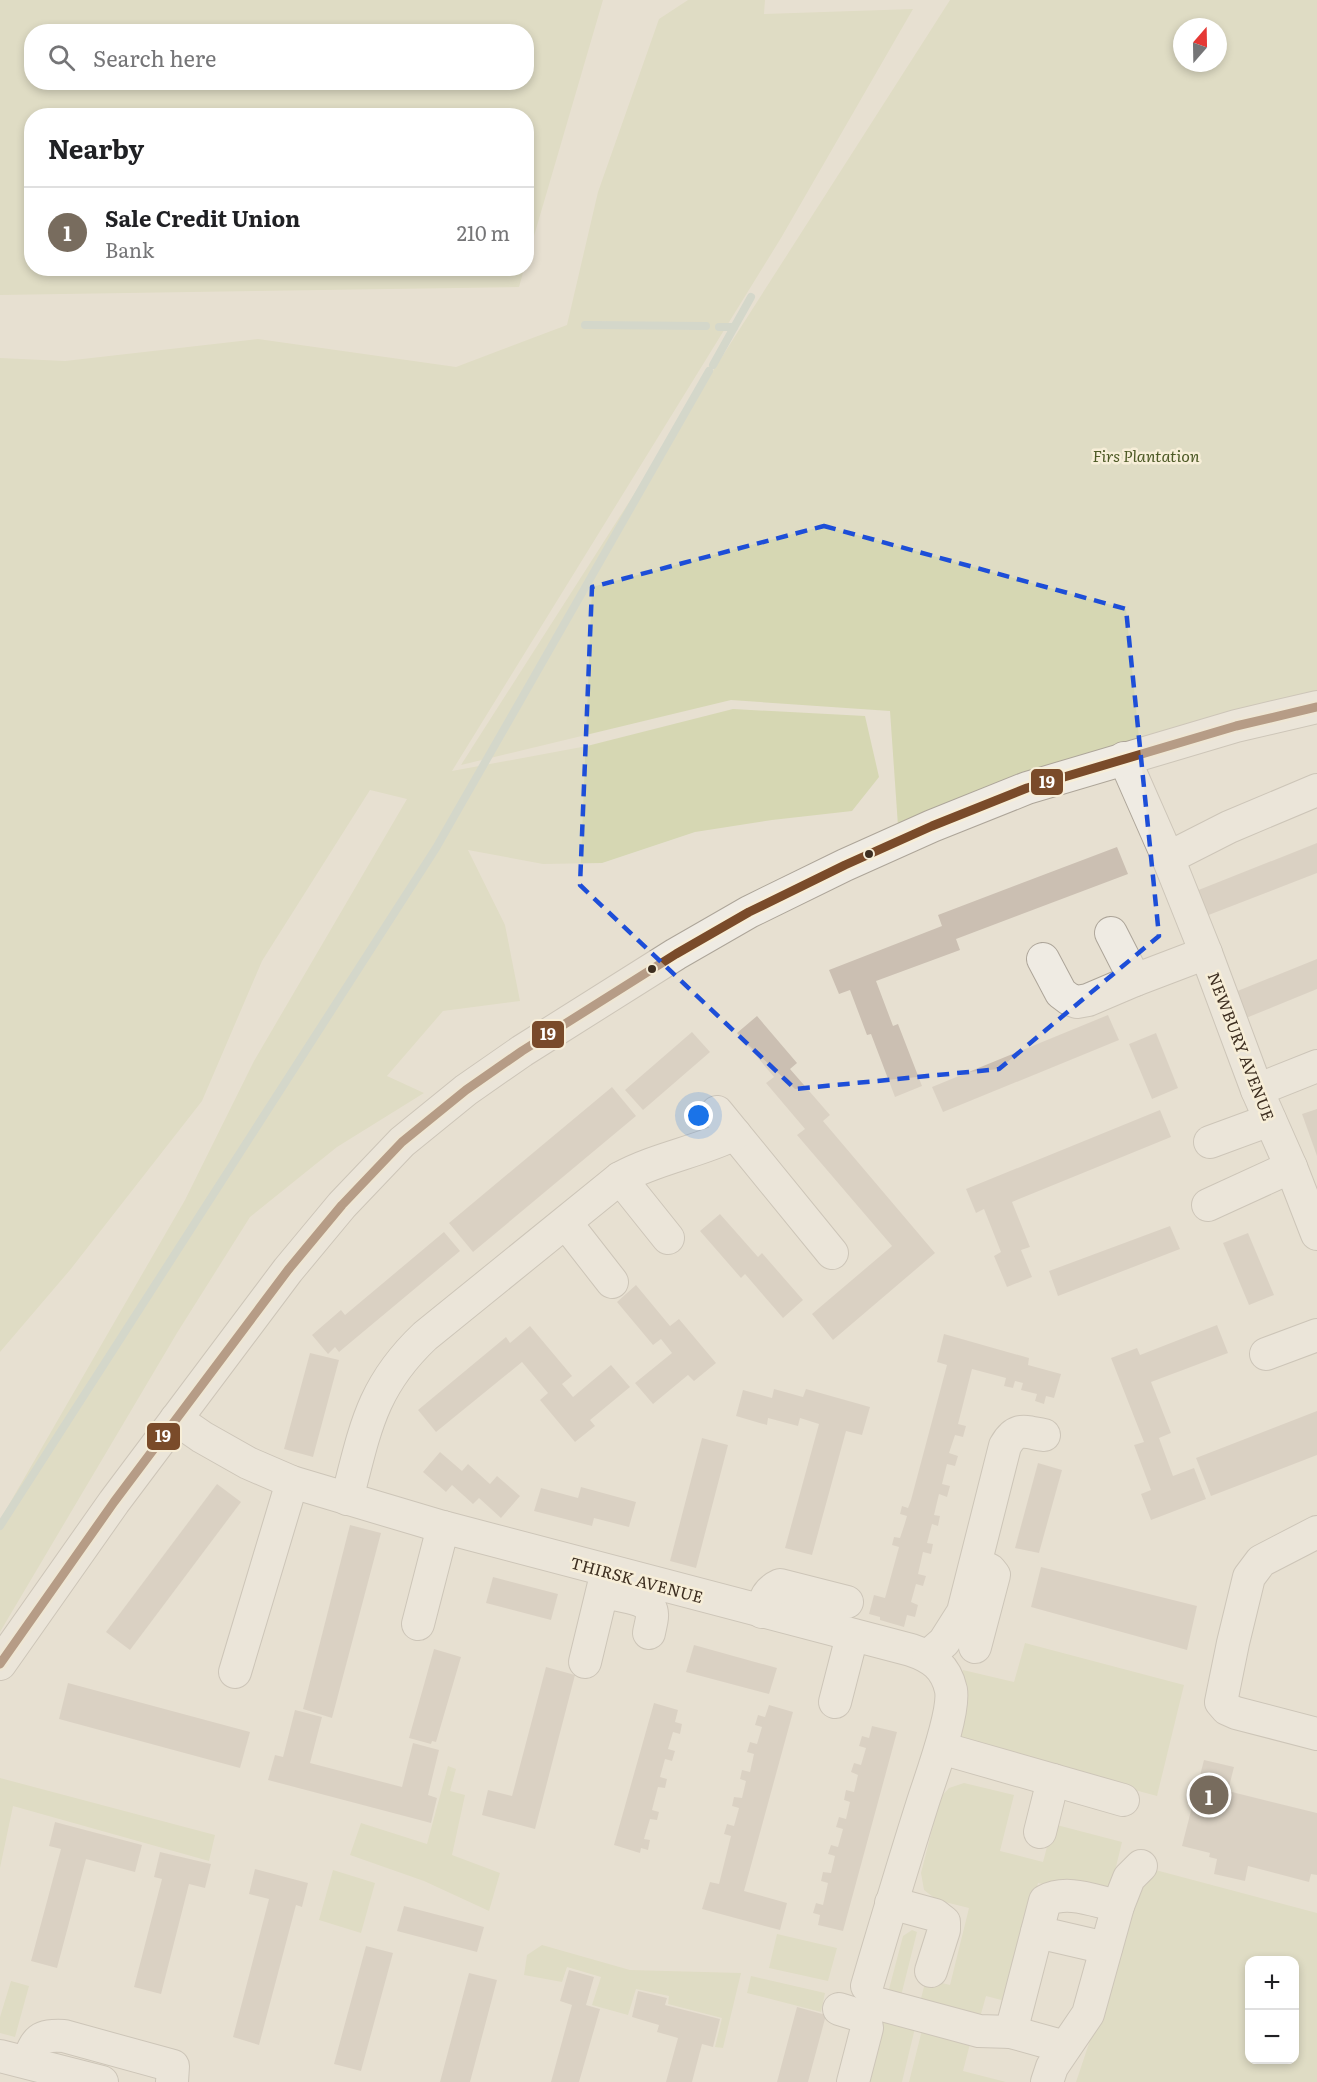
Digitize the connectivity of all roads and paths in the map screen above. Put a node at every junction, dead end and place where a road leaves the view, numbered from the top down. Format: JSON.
{"nodes":[{"id":1,"x":1317,"y":707,"type":"edge"},
{"id":2,"x":1124,"y":758,"type":"junction"},
{"id":3,"x":1317,"y":790,"type":"edge"},
{"id":4,"x":1168,"y":858,"type":"junction"},
{"id":5,"x":1111,"y":933,"type":"dead end"},
{"id":6,"x":1206,"y":952,"type":"junction"},
{"id":7,"x":1043,"y":959,"type":"dead end"},
{"id":8,"x":1135,"y":980,"type":"junction"},
{"id":9,"x":1317,"y":1066,"type":"edge"},
{"id":10,"x":1257,"y":1090,"type":"junction"},
{"id":11,"x":1270,"y":1120,"type":"junction"},
{"id":12,"x":1210,"y":1142,"type":"dead end"},
{"id":13,"x":1291,"y":1167,"type":"junction"},
{"id":14,"x":620,"y":1178,"type":"junction"},
{"id":15,"x":1208,"y":1205,"type":"dead end"},
{"id":16,"x":566,"y":1222,"type":"junction"},
{"id":17,"x":1317,"y":1234,"type":"edge"},
{"id":18,"x":668,"y":1238,"type":"dead end"},
{"id":19,"x":832,"y":1253,"type":"dead end"},
{"id":20,"x":612,"y":1282,"type":"dead end"},
{"id":21,"x":1317,"y":1335,"type":"edge"},
{"id":22,"x":1266,"y":1354,"type":"dead end"},
{"id":23,"x":176,"y":1419,"type":"junction"},
{"id":24,"x":1044,"y":1435,"type":"dead end"},
{"id":25,"x":292,"y":1482,"type":"junction"},
{"id":26,"x":347,"y":1499,"type":"junction"},
{"id":27,"x":443,"y":1527,"type":"junction"},
{"id":28,"x":1317,"y":1532,"type":"edge"},
{"id":29,"x":976,"y":1563,"type":"junction"},
{"id":30,"x":604,"y":1582,"type":"junction"},
{"id":31,"x":847,"y":1602,"type":"dead end"},
{"id":32,"x":762,"y":1611,"type":"junction"},
{"id":33,"x":418,"y":1624,"type":"dead end"},
{"id":34,"x":649,"y":1633,"type":"dead end"},
{"id":35,"x":852,"y":1636,"type":"junction"},
{"id":36,"x":975,"y":1647,"type":"dead end"},
{"id":37,"x":928,"y":1656,"type":"junction"},
{"id":38,"x":585,"y":1662,"type":"dead end"},
{"id":39,"x":0,"y":1664,"type":"edge"},
{"id":40,"x":235,"y":1672,"type":"dead end"},
{"id":41,"x":835,"y":1702,"type":"dead end"},
{"id":42,"x":1317,"y":1734,"type":"edge"},
{"id":43,"x":940,"y":1748,"type":"junction"},
{"id":44,"x":1053,"y":1780,"type":"junction"},
{"id":45,"x":1123,"y":1800,"type":"dead end"},
{"id":46,"x":1040,"y":1832,"type":"dead end"},
{"id":47,"x":1141,"y":1866,"type":"dead end"},
{"id":48,"x":891,"y":1903,"type":"junction"},
{"id":49,"x":1118,"y":1906,"type":"junction"},
{"id":50,"x":1037,"y":1932,"type":"junction"},
{"id":51,"x":1106,"y":1948,"type":"junction"},
{"id":52,"x":931,"y":1971,"type":"dead end"},
{"id":53,"x":839,"y":2009,"type":"dead end"},
{"id":54,"x":1011,"y":2032,"type":"junction"},
{"id":55,"x":1065,"y":2047,"type":"junction"},
{"id":56,"x":14,"y":2059,"type":"edge"},
{"id":57,"x":102,"y":2082,"type":"edge"},
{"id":58,"x":172,"y":2082,"type":"edge"},
{"id":59,"x":853,"y":2082,"type":"edge"},
{"id":60,"x":1047,"y":2082,"type":"edge"}],
"edges":[{"from":1,"to":2,"type":"street"},
{"from":2,"to":4,"type":"street","name":"NEWBURY AVENUE"},
{"from":2,"to":23,"type":"street"},
{"from":3,"to":4,"type":"street"},
{"from":4,"to":6,"type":"street","name":"NEWBURY AVENUE"},
{"from":5,"to":8,"type":"street"},
{"from":6,"to":8,"type":"street"},
{"from":6,"to":10,"type":"street","name":"NEWBURY AVENUE"},
{"from":7,"to":8,"type":"street"},
{"from":9,"to":10,"type":"street"},
{"from":10,"to":11,"type":"street","name":"NEWBURY AVENUE"},
{"from":11,"to":12,"type":"street"},
{"from":11,"to":13,"type":"street","name":"NEWBURY AVENUE"},
{"from":13,"to":15,"type":"street"},
{"from":13,"to":17,"type":"street","name":"NEWBURY AVENUE"},
{"from":14,"to":16,"type":"street"},
{"from":14,"to":18,"type":"street"},
{"from":14,"to":19,"type":"street"},
{"from":16,"to":20,"type":"street"},
{"from":16,"to":26,"type":"street"},
{"from":21,"to":22,"type":"street"},
{"from":23,"to":25,"type":"street","name":"THIRSK AVENUE"},
{"from":23,"to":39,"type":"street"},
{"from":24,"to":29,"type":"street"},
{"from":25,"to":26,"type":"street","name":"THIRSK AVENUE"},
{"from":25,"to":40,"type":"street"},
{"from":26,"to":27,"type":"street","name":"THIRSK AVENUE"},
{"from":27,"to":30,"type":"street","name":"THIRSK AVENUE"},
{"from":27,"to":33,"type":"street"},
{"from":28,"to":42,"type":"street"},
{"from":29,"to":36,"type":"street"},
{"from":29,"to":37,"type":"street"},
{"from":30,"to":32,"type":"street","name":"THIRSK AVENUE"},
{"from":30,"to":34,"type":"street"},
{"from":30,"to":38,"type":"street"},
{"from":31,"to":32,"type":"street"},
{"from":32,"to":35,"type":"street","name":"THIRSK AVENUE"},
{"from":35,"to":37,"type":"street","name":"THIRSK AVENUE"},
{"from":35,"to":41,"type":"street"},
{"from":37,"to":43,"type":"street"},
{"from":43,"to":44,"type":"street"},
{"from":43,"to":48,"type":"street"},
{"from":44,"to":45,"type":"street"},
{"from":44,"to":46,"type":"street"},
{"from":47,"to":49,"type":"street"},
{"from":48,"to":52,"type":"street"},
{"from":48,"to":54,"type":"street"},
{"from":49,"to":50,"type":"street"},
{"from":49,"to":51,"type":"street"},
{"from":50,"to":51,"type":"street"},
{"from":50,"to":54,"type":"street"},
{"from":51,"to":55,"type":"street"},
{"from":53,"to":59,"type":"street"},
{"from":54,"to":55,"type":"street"},
{"from":55,"to":60,"type":"street"},
{"from":56,"to":57,"type":"street"},
{"from":56,"to":58,"type":"street"}]}
